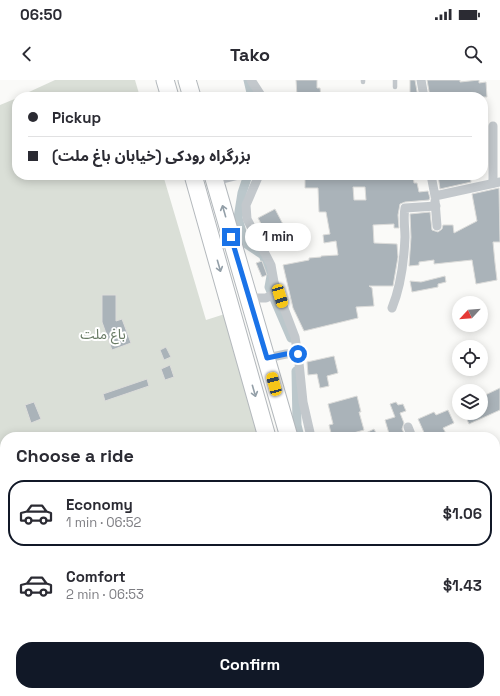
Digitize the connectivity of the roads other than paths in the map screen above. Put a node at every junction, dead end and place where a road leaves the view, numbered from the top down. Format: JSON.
{"nodes":[{"id":1,"x":165,"y":80,"type":"edge"},
{"id":2,"x":187,"y":80,"type":"edge"},
{"id":3,"x":251,"y":80,"type":"edge"},
{"id":4,"x":395,"y":80,"type":"edge"},
{"id":5,"x":421,"y":80,"type":"edge"},
{"id":6,"x":395,"y":87,"type":"dead end"},
{"id":7,"x":169,"y":92,"type":"edge"},
{"id":8,"x":191,"y":92,"type":"edge"},
{"id":9,"x":259,"y":92,"type":"edge"},
{"id":10,"x":423,"y":92,"type":"edge"},
{"id":11,"x":493,"y":126,"type":"dead end"},
{"id":12,"x":194,"y":180,"type":"edge"},
{"id":13,"x":215,"y":180,"type":"edge"},
{"id":14,"x":257,"y":180,"type":"edge"},
{"id":15,"x":432,"y":180,"type":"edge"},
{"id":16,"x":497,"y":183,"type":"edge"},
{"id":17,"x":435,"y":196,"type":"junction"},
{"id":18,"x":436,"y":206,"type":"junction"},
{"id":19,"x":437,"y":226,"type":"dead end"},
{"id":20,"x":272,"y":295,"type":"junction"},
{"id":21,"x":249,"y":298,"type":"junction"},
{"id":22,"x":392,"y":308,"type":"dead end"},
{"id":23,"x":297,"y":354,"type":"junction"},
{"id":24,"x":267,"y":358,"type":"junction"},
{"id":25,"x":408,"y":428,"type":"dead end"},
{"id":26,"x":266,"y":432,"type":"edge"},
{"id":27,"x":288,"y":432,"type":"edge"},
{"id":28,"x":310,"y":432,"type":"edge"},
{"id":29,"x":410,"y":432,"type":"edge"}],
"edges":[{"from":1,"to":7,"type":"highway"},
{"from":2,"to":8,"type":"highway"},
{"from":3,"to":9,"type":"street"},
{"from":4,"to":6,"type":"lane"},
{"from":5,"to":10,"type":"street"},
{"from":11,"to":16,"type":"street"},
{"from":12,"to":26,"type":"highway","one_way":true},
{"from":21,"to":13,"type":"highway","one_way":true},
{"from":14,"to":20,"type":"street"},
{"from":15,"to":17,"type":"street"},
{"from":16,"to":17,"type":"street"},
{"from":17,"to":18,"type":"street"},
{"from":18,"to":19,"type":"street"},
{"from":18,"to":22,"type":"street"},
{"from":20,"to":21,"type":"street"},
{"from":20,"to":23,"type":"street"},
{"from":21,"to":24,"type":"highway"},
{"from":23,"to":24,"type":"street"},
{"from":23,"to":28,"type":"street"},
{"from":24,"to":27,"type":"highway"},
{"from":25,"to":29,"type":"street"}]}
